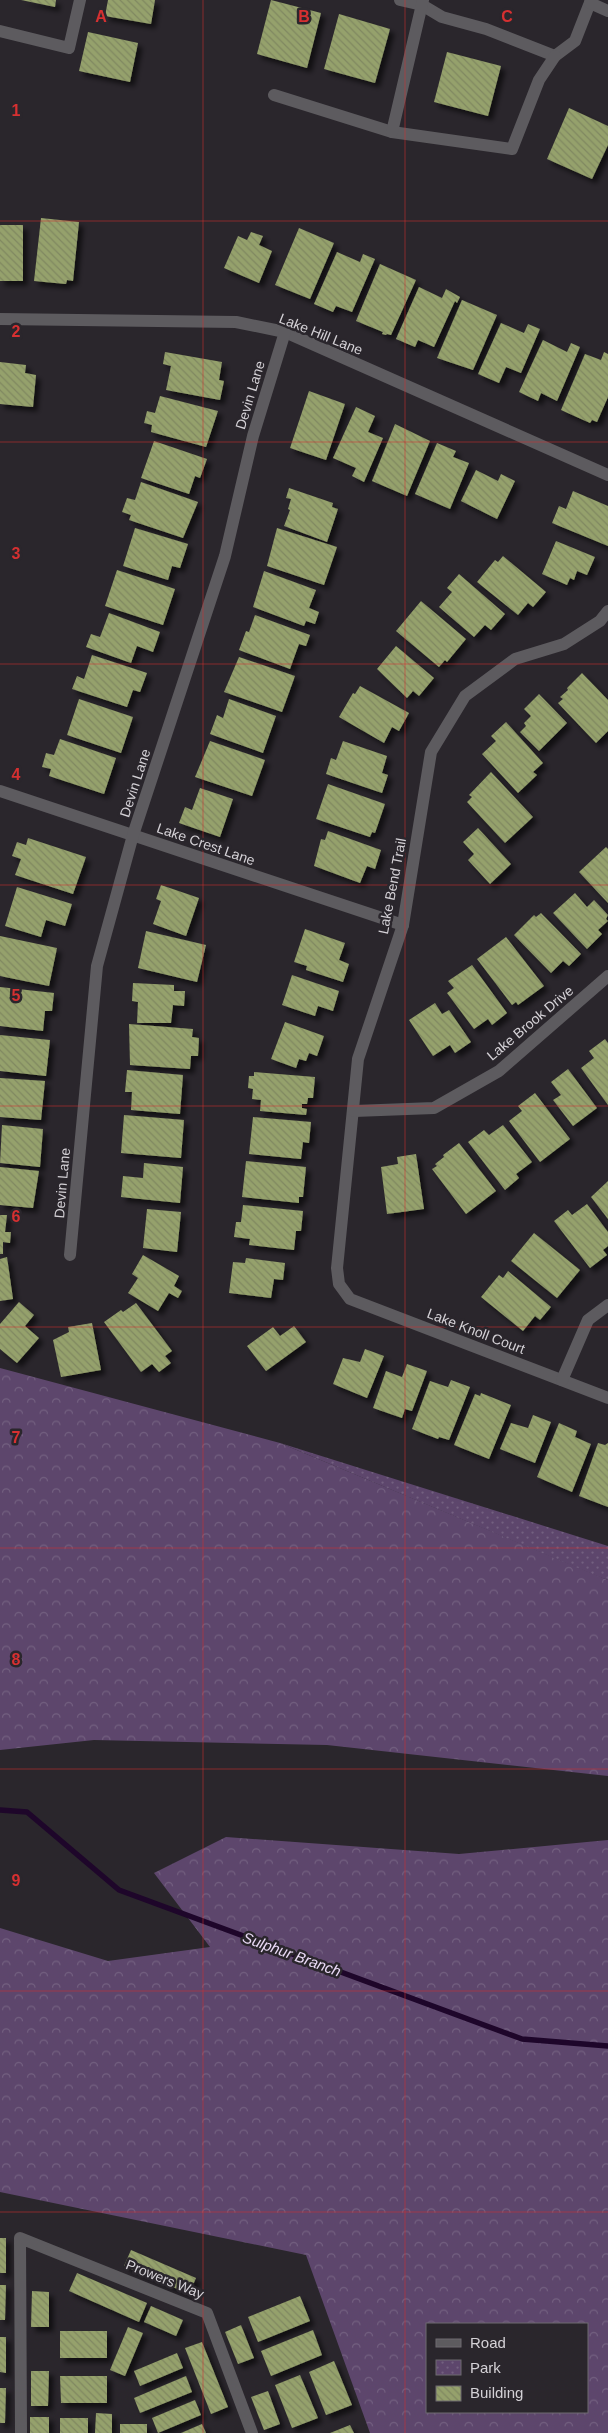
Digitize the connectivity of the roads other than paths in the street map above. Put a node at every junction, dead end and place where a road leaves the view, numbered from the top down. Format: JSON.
{"nodes":[{"id":1,"x":80,"y":0,"type":"edge"},
{"id":2,"x":400,"y":0,"type":"edge"},
{"id":3,"x":591,"y":1,"type":"edge"},
{"id":4,"x":423,"y":2,"type":"edge"},
{"id":5,"x":608,"y":11,"type":"edge"},
{"id":6,"x":0,"y":31,"type":"edge"},
{"id":7,"x":555,"y":56,"type":"junction"},
{"id":8,"x":274,"y":95,"type":"dead end"},
{"id":9,"x":392,"y":132,"type":"junction"},
{"id":10,"x":0,"y":319,"type":"edge"},
{"id":11,"x":285,"y":332,"type":"junction"},
{"id":12,"x":608,"y":475,"type":"edge"},
{"id":13,"x":608,"y":611,"type":"edge"},
{"id":14,"x":0,"y":791,"type":"edge"},
{"id":15,"x":133,"y":835,"type":"junction"},
{"id":16,"x":403,"y":926,"type":"junction"},
{"id":17,"x":608,"y":976,"type":"edge"},
{"id":18,"x":354,"y":1111,"type":"junction"},
{"id":19,"x":70,"y":1255,"type":"dead end"},
{"id":20,"x":339,"y":1284,"type":"joint"},
{"id":21,"x":608,"y":1304,"type":"edge"},
{"id":22,"x":562,"y":1380,"type":"junction"},
{"id":23,"x":608,"y":1398,"type":"edge"},
{"id":24,"x":21,"y":2433,"type":"edge"},
{"id":25,"x":252,"y":2433,"type":"edge"}],
"edges":[{"from":1,"to":6,"type":"street"},
{"from":2,"to":4,"type":"street"},
{"from":3,"to":5,"type":"street"},
{"from":3,"to":7,"type":"street"},
{"from":4,"to":7,"type":"street"},
{"from":4,"to":9,"type":"street"},
{"from":7,"to":9,"type":"street"},
{"from":8,"to":9,"type":"street"},
{"from":10,"to":11,"type":"street","name":"Lake Hill Lane"},
{"from":11,"to":12,"type":"street","name":"Lake Hill Lane"},
{"from":11,"to":15,"type":"street","name":"Devin Lane"},
{"from":13,"to":16,"type":"street","name":"Lake Bend Trail"},
{"from":14,"to":15,"type":"street","name":"Lake Crest Lane"},
{"from":15,"to":16,"type":"street","name":"Lake Crest Lane"},
{"from":15,"to":19,"type":"street","name":"Devin Lane"},
{"from":16,"to":18,"type":"street","name":"Lake Bend Trail"},
{"from":17,"to":18,"type":"street","name":"Lake Brook Drive"},
{"from":18,"to":20,"type":"street","name":"Lake Bend Trail"},
{"from":20,"to":22,"type":"street","name":"Lake Knoll Court"},
{"from":21,"to":22,"type":"street"},
{"from":22,"to":23,"type":"street","name":"Lake Knoll Court"},
{"from":24,"to":25,"type":"street","name":"Prowers Way"}]}
